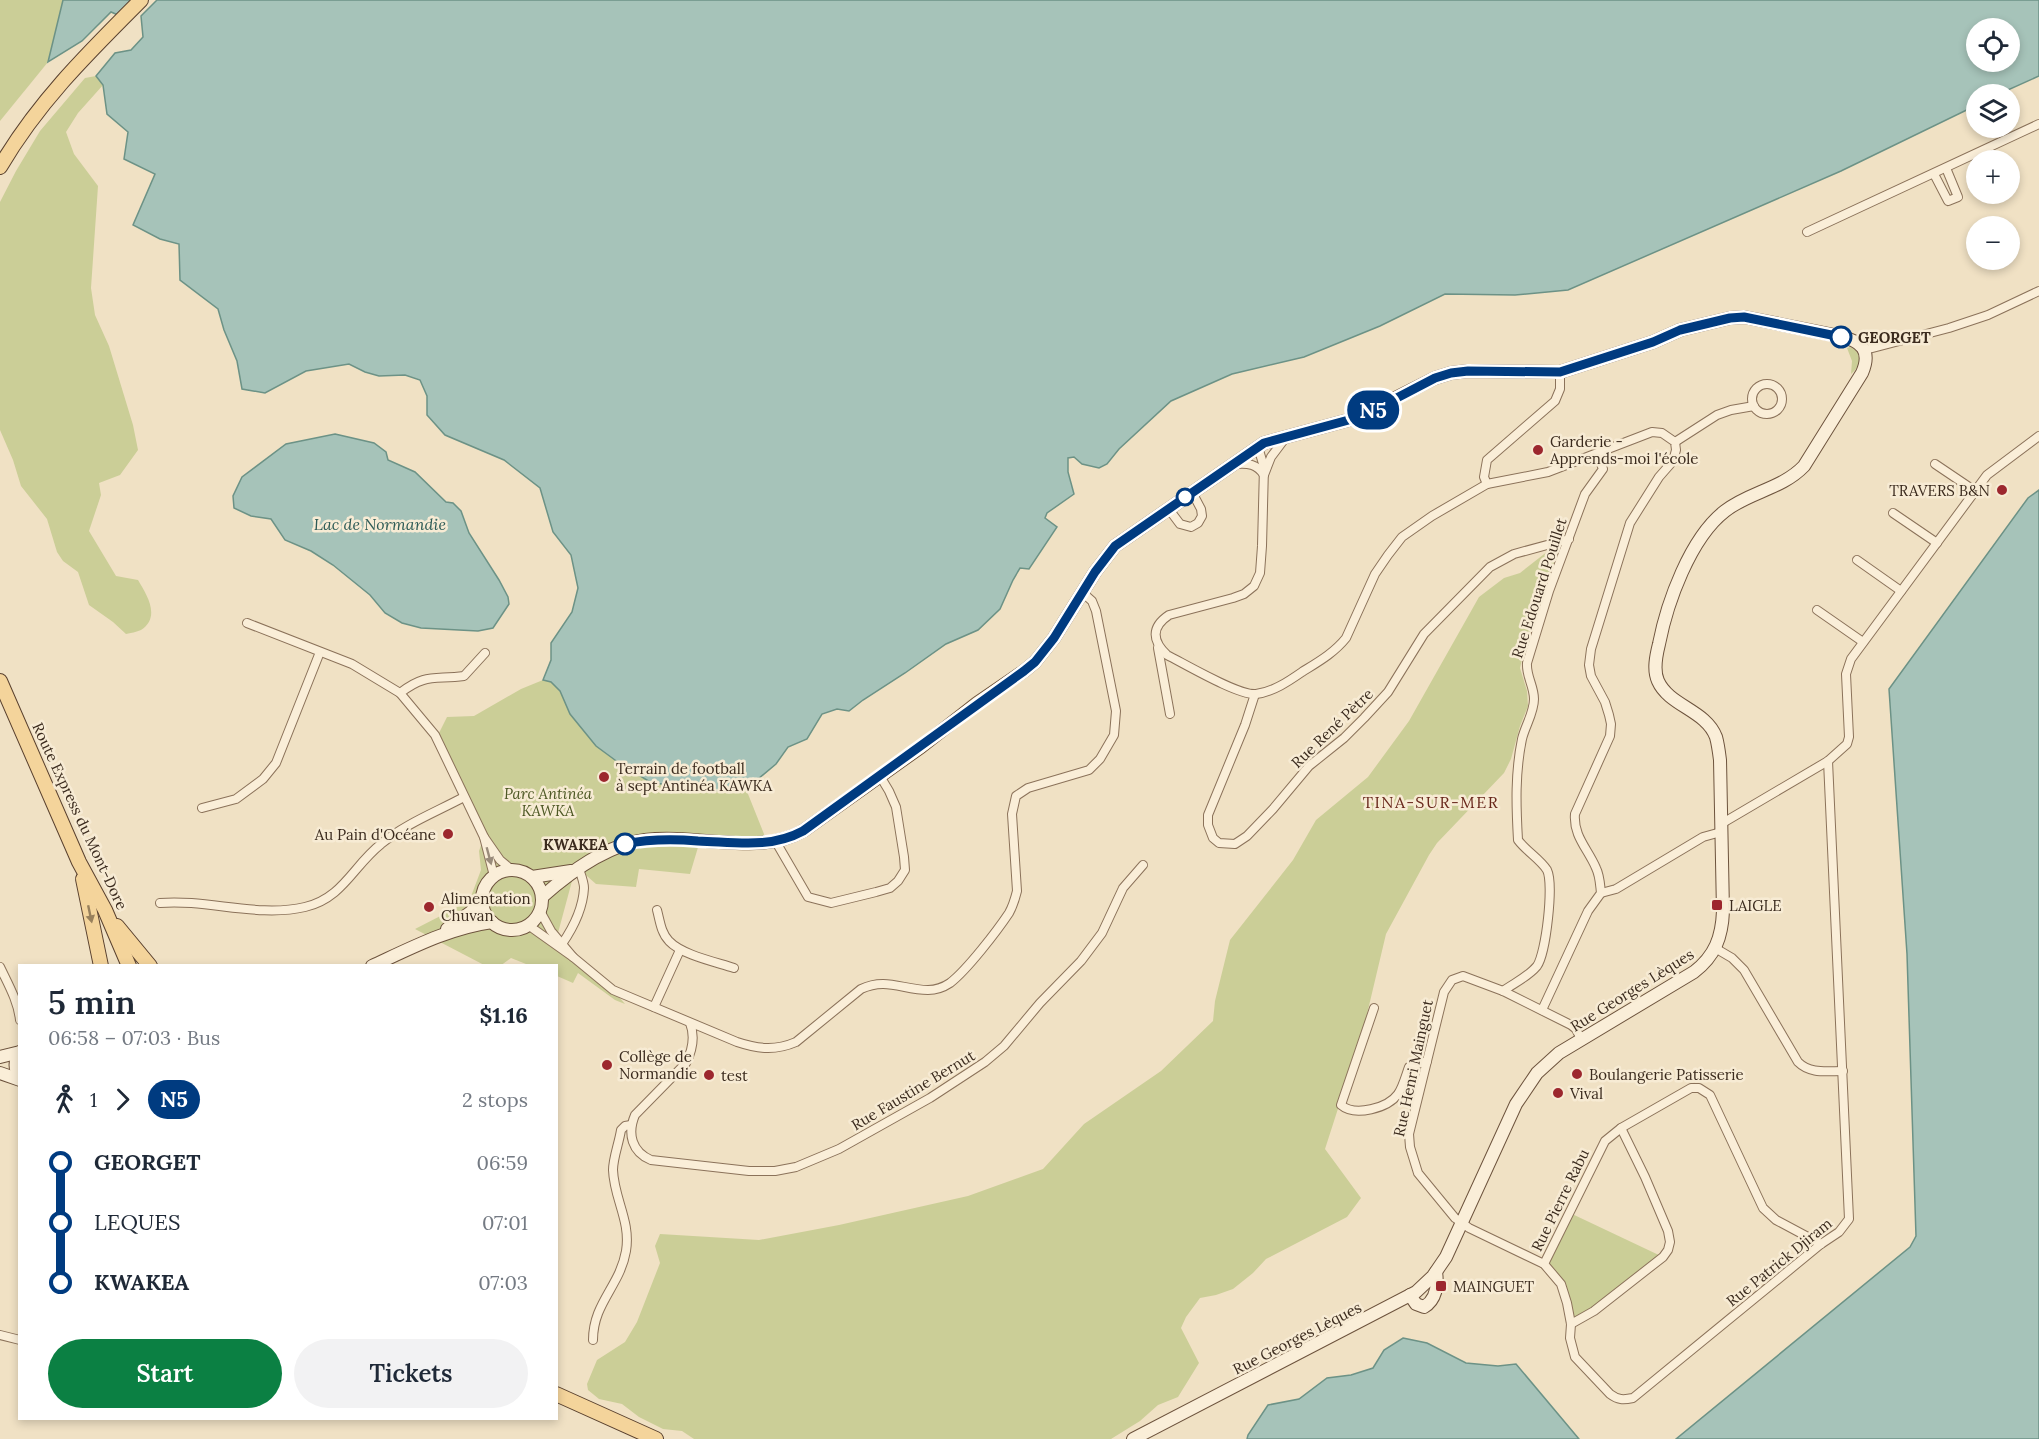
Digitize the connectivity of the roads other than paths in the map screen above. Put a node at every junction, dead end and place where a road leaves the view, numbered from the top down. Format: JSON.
{"nodes":[{"id":1,"x":141,"y":0,"type":"edge"},
{"id":2,"x":2038,"y":128,"type":"edge"},
{"id":3,"x":0,"y":167,"type":"edge"},
{"id":4,"x":1946,"y":168,"type":"junction"},
{"id":5,"x":1934,"y":174,"type":"junction"},
{"id":6,"x":1807,"y":232,"type":"dead end"},
{"id":7,"x":2039,"y":291,"type":"edge"},
{"id":8,"x":1864,"y":351,"type":"junction"},
{"id":9,"x":1560,"y":372,"type":"junction"},
{"id":10,"x":1754,"y":406,"type":"dead end"},
{"id":11,"x":1286,"y":436,"type":"junction"},
{"id":12,"x":2039,"y":436,"type":"edge"},
{"id":13,"x":1676,"y":442,"type":"junction"},
{"id":14,"x":1258,"y":447,"type":"junction"},
{"id":15,"x":1597,"y":454,"type":"junction"},
{"id":16,"x":1935,"y":464,"type":"dead end"},
{"id":17,"x":1232,"y":465,"type":"junction"},
{"id":18,"x":1264,"y":475,"type":"junction"},
{"id":19,"x":1487,"y":484,"type":"junction"},
{"id":20,"x":1975,"y":491,"type":"junction"},
{"id":21,"x":1192,"y":492,"type":"junction"},
{"id":22,"x":1168,"y":508,"type":"junction"},
{"id":23,"x":1893,"y":513,"type":"dead end"},
{"id":24,"x":1569,"y":539,"type":"junction"},
{"id":25,"x":1936,"y":543,"type":"junction"},
{"id":26,"x":1857,"y":560,"type":"dead end"},
{"id":27,"x":1901,"y":591,"type":"junction"},
{"id":28,"x":1083,"y":593,"type":"junction"},
{"id":29,"x":1817,"y":610,"type":"dead end"},
{"id":30,"x":247,"y":624,"type":"dead end"},
{"id":31,"x":1863,"y":642,"type":"junction"},
{"id":32,"x":1158,"y":648,"type":"junction"},
{"id":33,"x":320,"y":652,"type":"junction"},
{"id":34,"x":485,"y":652,"type":"dead end"},
{"id":35,"x":0,"y":681,"type":"edge"},
{"id":36,"x":400,"y":693,"type":"junction"},
{"id":37,"x":1255,"y":694,"type":"junction"},
{"id":38,"x":1170,"y":714,"type":"dead end"},
{"id":39,"x":1828,"y":761,"type":"junction"},
{"id":40,"x":880,"y":776,"type":"junction"},
{"id":41,"x":464,"y":797,"type":"junction"},
{"id":42,"x":202,"y":808,"type":"dead end"},
{"id":43,"x":1721,"y":828,"type":"junction"},
{"id":44,"x":484,"y":837,"type":"junction"},
{"id":45,"x":776,"y":842,"type":"junction"},
{"id":46,"x":79,"y":862,"type":"junction"},
{"id":47,"x":1143,"y":865,"type":"dead end"},
{"id":48,"x":512,"y":870,"type":"junction"},
{"id":49,"x":577,"y":870,"type":"junction"},
{"id":50,"x":494,"y":876,"type":"junction"},
{"id":51,"x":532,"y":878,"type":"junction"},
{"id":52,"x":1601,"y":893,"type":"junction"},
{"id":53,"x":542,"y":897,"type":"junction"},
{"id":54,"x":482,"y":899,"type":"junction"},
{"id":55,"x":160,"y":903,"type":"dead end"},
{"id":56,"x":105,"y":910,"type":"junction"},
{"id":57,"x":657,"y":910,"type":"dead end"},
{"id":58,"x":540,"y":911,"type":"junction"},
{"id":59,"x":492,"y":922,"type":"junction"},
{"id":60,"x":528,"y":925,"type":"junction"},
{"id":61,"x":432,"y":938,"type":"junction"},
{"id":62,"x":562,"y":944,"type":"junction"},
{"id":63,"x":1715,"y":948,"type":"junction"},
{"id":64,"x":680,"y":950,"type":"junction"},
{"id":65,"x":573,"y":957,"type":"junction"},
{"id":66,"x":101,"y":964,"type":"edge"},
{"id":67,"x":128,"y":964,"type":"edge"},
{"id":68,"x":148,"y":964,"type":"edge"},
{"id":69,"x":376,"y":964,"type":"edge"},
{"id":70,"x":0,"y":967,"type":"edge"},
{"id":71,"x":734,"y":968,"type":"dead end"},
{"id":72,"x":1503,"y":991,"type":"junction"},
{"id":73,"x":654,"y":1007,"type":"junction"},
{"id":74,"x":1374,"y":1008,"type":"dead end"},
{"id":75,"x":18,"y":1009,"type":"edge"},
{"id":76,"x":1542,"y":1010,"type":"junction"},
{"id":77,"x":690,"y":1023,"type":"junction"},
{"id":78,"x":1581,"y":1040,"type":"junction"},
{"id":79,"x":18,"y":1052,"type":"edge"},
{"id":80,"x":0,"y":1057,"type":"edge"},
{"id":81,"x":18,"y":1057,"type":"edge"},
{"id":82,"x":1427,"y":1061,"type":"junction"},
{"id":83,"x":1843,"y":1071,"type":"junction"},
{"id":84,"x":0,"y":1073,"type":"edge"},
{"id":85,"x":18,"y":1076,"type":"edge"},
{"id":86,"x":18,"y":1078,"type":"edge"},
{"id":87,"x":631,"y":1125,"type":"junction"},
{"id":88,"x":1621,"y":1128,"type":"junction"},
{"id":89,"x":1462,"y":1223,"type":"junction"},
{"id":90,"x":1821,"y":1244,"type":"junction"},
{"id":91,"x":1544,"y":1264,"type":"junction"},
{"id":92,"x":1436,"y":1272,"type":"junction"},
{"id":93,"x":1410,"y":1295,"type":"junction"},
{"id":94,"x":1571,"y":1324,"type":"junction"},
{"id":95,"x":0,"y":1335,"type":"edge"},
{"id":96,"x":18,"y":1340,"type":"edge"},
{"id":97,"x":592,"y":1340,"type":"dead end"},
{"id":98,"x":558,"y":1394,"type":"edge"},
{"id":99,"x":656,"y":1439,"type":"edge"},
{"id":100,"x":1134,"y":1439,"type":"edge"}],
"edges":[{"from":1,"to":3,"type":"main road"},
{"from":2,"to":4,"type":"street"},
{"from":4,"to":5,"type":"street"},
{"from":4,"to":5,"type":"street"},
{"from":5,"to":6,"type":"street"},
{"from":7,"to":8,"type":"street"},
{"from":8,"to":9,"type":"main road"},
{"from":8,"to":43,"type":"main road","name":"Rue Georges Lèques"},
{"from":9,"to":11,"type":"main road"},
{"from":9,"to":19,"type":"street"},
{"from":10,"to":13,"type":"street"},
{"from":11,"to":14,"type":"main road"},
{"from":11,"to":18,"type":"street"},
{"from":12,"to":20,"type":"street"},
{"from":13,"to":15,"type":"street"},
{"from":13,"to":52,"type":"street"},
{"from":14,"to":17,"type":"main road"},
{"from":14,"to":18,"type":"street"},
{"from":15,"to":19,"type":"street"},
{"from":15,"to":24,"type":"street","name":"Rue Edouard Pouillet"},
{"from":16,"to":20,"type":"street"},
{"from":17,"to":18,"type":"street"},
{"from":17,"to":21,"type":"main road"},
{"from":18,"to":32,"type":"street"},
{"from":19,"to":37,"type":"street"},
{"from":20,"to":25,"type":"street"},
{"from":21,"to":22,"type":"main road"},
{"from":21,"to":22,"type":"street"},
{"from":22,"to":28,"type":"main road"},
{"from":23,"to":25,"type":"street"},
{"from":24,"to":37,"type":"street","name":"Rue René Pètre"},
{"from":24,"to":72,"type":"street","name":"Rue Edouard Pouillet"},
{"from":25,"to":27,"type":"street"},
{"from":26,"to":27,"type":"street"},
{"from":27,"to":31,"type":"street"},
{"from":28,"to":40,"type":"main road"},
{"from":28,"to":77,"type":"street"},
{"from":29,"to":31,"type":"street"},
{"from":30,"to":33,"type":"street"},
{"from":31,"to":39,"type":"street"},
{"from":32,"to":37,"type":"street"},
{"from":32,"to":38,"type":"street"},
{"from":33,"to":36,"type":"street"},
{"from":33,"to":42,"type":"street"},
{"from":34,"to":36,"type":"street"},
{"from":35,"to":46,"type":"main road","name":"Route Express du Mont-Dore"},
{"from":36,"to":41,"type":"street"},
{"from":39,"to":43,"type":"street"},
{"from":39,"to":83,"type":"street","name":"Rue Patrick Djiram"},
{"from":40,"to":45,"type":"main road"},
{"from":40,"to":45,"type":"street"},
{"from":41,"to":44,"type":"street"},
{"from":41,"to":55,"type":"street"},
{"from":43,"to":52,"type":"street"},
{"from":43,"to":63,"type":"main road","name":"Rue Georges Lèques"},
{"from":44,"to":48,"type":"street"},
{"from":44,"to":50,"type":"street","one_way":true},
{"from":45,"to":49,"type":"main road"},
{"from":46,"to":56,"type":"main road","name":"Route Express du Mont-Dore"},
{"from":46,"to":66,"type":"main road","one_way":true},
{"from":47,"to":87,"type":"street","name":"Rue Faustine Bernut"},
{"from":48,"to":50,"type":"main road"},
{"from":48,"to":51,"type":"main road"},
{"from":49,"to":51,"type":"main road"},
{"from":49,"to":53,"type":"main road"},
{"from":49,"to":62,"type":"street"},
{"from":50,"to":54,"type":"main road"},
{"from":51,"to":53,"type":"main road"},
{"from":52,"to":76,"type":"street"},
{"from":53,"to":58,"type":"main road"},
{"from":54,"to":59,"type":"main road"},
{"from":54,"to":61,"type":"main road"},
{"from":56,"to":67,"type":"main road","name":"Route Express du Mont-Dore"},
{"from":56,"to":68,"type":"main road"},
{"from":57,"to":64,"type":"street"},
{"from":58,"to":60,"type":"main road"},
{"from":58,"to":62,"type":"street"},
{"from":59,"to":60,"type":"main road"},
{"from":59,"to":61,"type":"main road"},
{"from":60,"to":65,"type":"street"},
{"from":61,"to":69,"type":"main road"},
{"from":62,"to":65,"type":"street"},
{"from":63,"to":78,"type":"main road","name":"Rue Georges Lèques"},
{"from":63,"to":83,"type":"street"},
{"from":64,"to":71,"type":"street"},
{"from":64,"to":73,"type":"street"},
{"from":65,"to":73,"type":"street"},
{"from":70,"to":75,"type":"street"},
{"from":72,"to":76,"type":"street","name":"Rue Henri Mainguet"},
{"from":72,"to":82,"type":"street","name":"Rue Henri Mainguet"},
{"from":73,"to":77,"type":"street"},
{"from":74,"to":82,"type":"street"},
{"from":76,"to":78,"type":"street","name":"Rue Henri Mainguet"},
{"from":77,"to":87,"type":"street"},
{"from":78,"to":89,"type":"main road","name":"Rue Georges Lèques"},
{"from":79,"to":80,"type":"main road"},
{"from":81,"to":85,"type":"main road"},
{"from":82,"to":89,"type":"street","name":"Rue Henri Mainguet"},
{"from":83,"to":90,"type":"street","name":"Rue Patrick Djiram"},
{"from":84,"to":86,"type":"main road"},
{"from":87,"to":97,"type":"street"},
{"from":88,"to":90,"type":"street","name":"Rue Pierre Rabu"},
{"from":88,"to":91,"type":"street","name":"Rue Pierre Rabu"},
{"from":88,"to":94,"type":"street"},
{"from":89,"to":91,"type":"street","name":"Rue Patrick Djiram"},
{"from":89,"to":92,"type":"main road","name":"Rue Georges Lèques"},
{"from":90,"to":94,"type":"street","name":"Rue Patrick Djiram"},
{"from":91,"to":94,"type":"street","name":"Rue Patrick Djiram"},
{"from":92,"to":93,"type":"main road","name":"Rue Georges Lèques"},
{"from":92,"to":93,"type":"main road"},
{"from":93,"to":100,"type":"main road","name":"Rue Georges Lèques"},
{"from":95,"to":96,"type":"street"},
{"from":98,"to":99,"type":"main road"}]}
